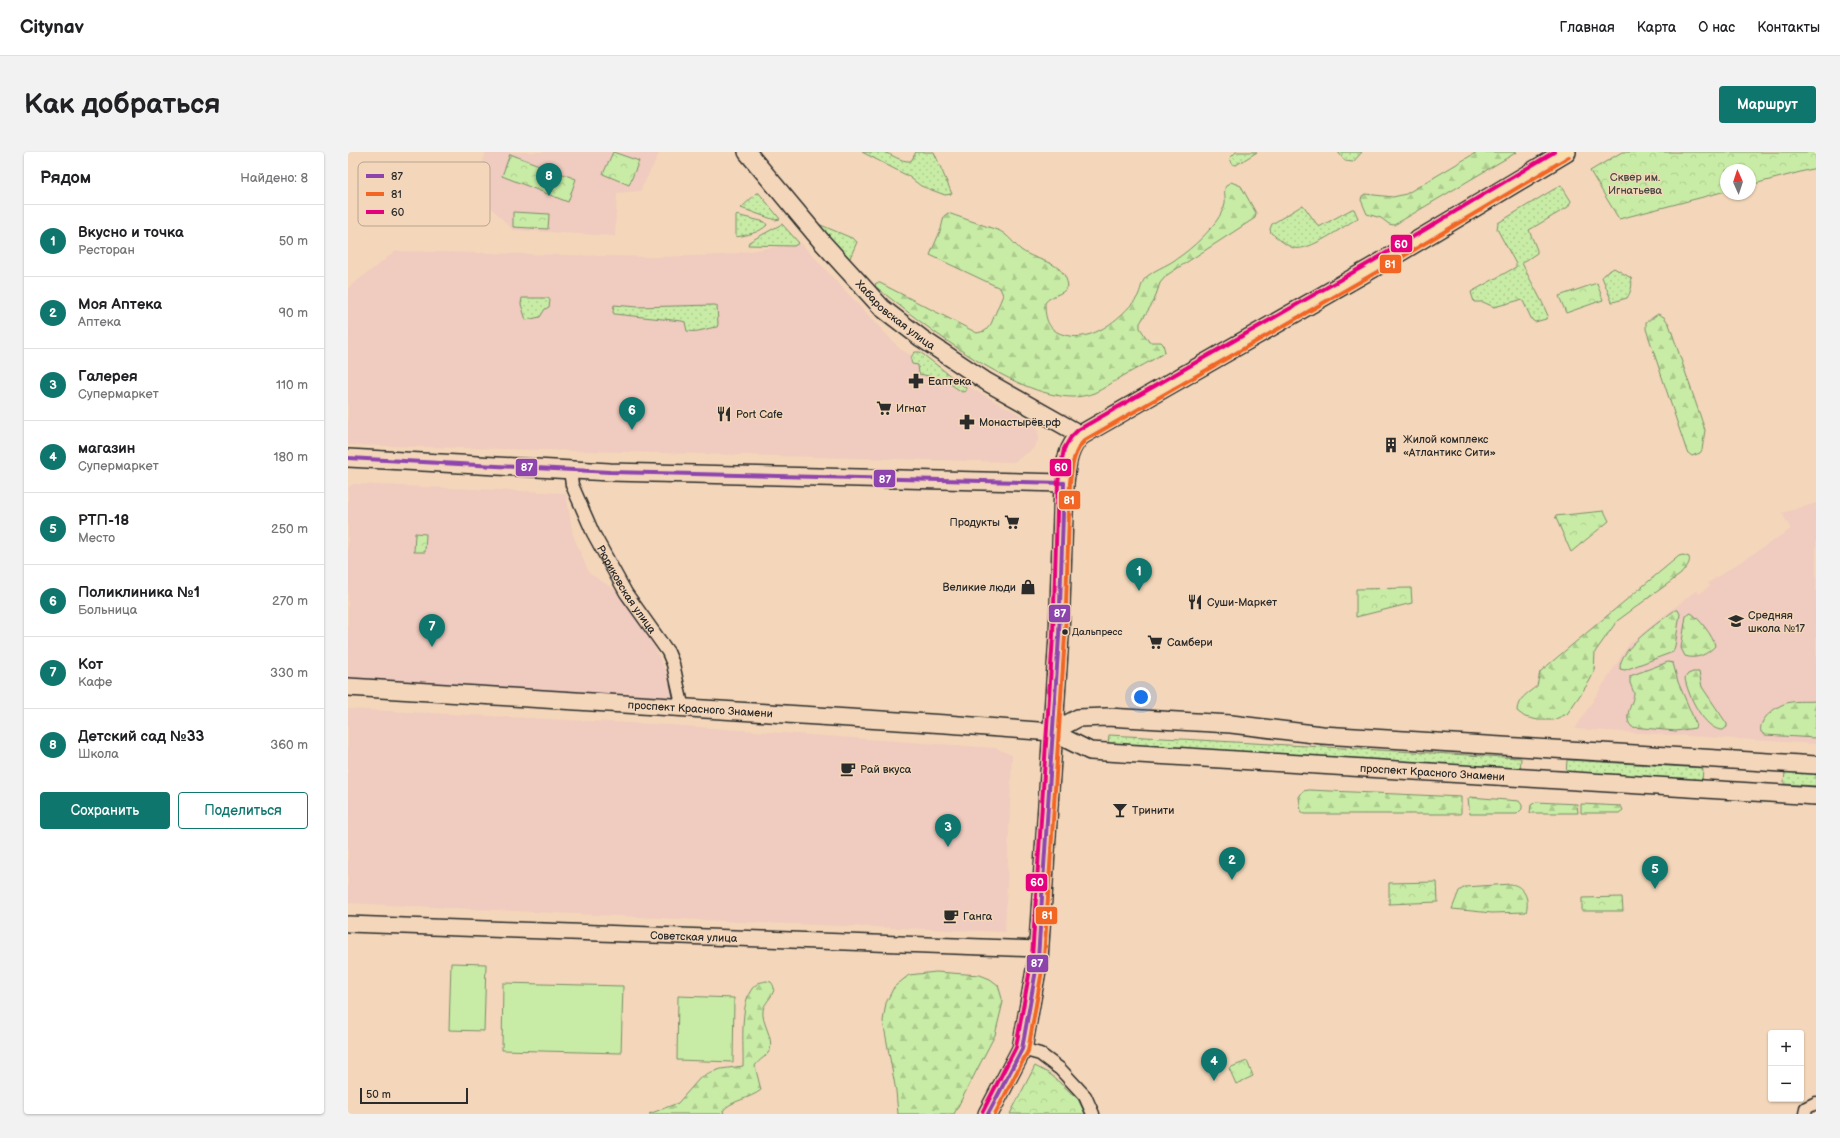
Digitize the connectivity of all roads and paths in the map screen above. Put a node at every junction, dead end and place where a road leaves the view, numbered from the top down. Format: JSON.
{"nodes":[{"id":1,"x":747,"y":152,"type":"edge"},
{"id":2,"x":1566,"y":152,"type":"edge"},
{"id":3,"x":1081,"y":435,"type":"junction"},
{"id":4,"x":348,"y":458,"type":"edge"},
{"id":5,"x":570,"y":470,"type":"junction"},
{"id":6,"x":1064,"y":483,"type":"junction"},
{"id":7,"x":348,"y":687,"type":"edge"},
{"id":8,"x":683,"y":709,"type":"junction"},
{"id":9,"x":1052,"y":732,"type":"junction"},
{"id":10,"x":1816,"y":765,"type":"edge"},
{"id":11,"x":1816,"y":796,"type":"edge"},
{"id":12,"x":348,"y":924,"type":"edge"},
{"id":13,"x":1039,"y":949,"type":"junction"},
{"id":14,"x":1022,"y":1049,"type":"junction"},
{"id":15,"x":1816,"y":1103,"type":"edge"},
{"id":16,"x":988,"y":1114,"type":"edge"},
{"id":17,"x":1093,"y":1114,"type":"edge"},
{"id":18,"x":1805,"y":1114,"type":"edge"}],
"edges":[{"from":1,"to":3,"type":"main road","name":"Хабаровская улица"},
{"from":2,"to":3,"type":"main road"},
{"from":3,"to":6,"type":"main road"},
{"from":4,"to":5,"type":"main road"},
{"from":5,"to":6,"type":"main road"},
{"from":5,"to":8,"type":"street","name":"Рюриковская улица"},
{"from":6,"to":9,"type":"main road"},
{"from":7,"to":8,"type":"main road","name":"проспект Красного Знамени"},
{"from":8,"to":9,"type":"main road","name":"проспект Красного Знамени"},
{"from":9,"to":10,"type":"main road"},
{"from":9,"to":11,"type":"main road","name":"проспект Красного Знамени"},
{"from":9,"to":13,"type":"main road"},
{"from":12,"to":13,"type":"street","name":"Советская улица"},
{"from":13,"to":14,"type":"main road"},
{"from":14,"to":16,"type":"main road"},
{"from":14,"to":17,"type":"street"},
{"from":15,"to":18,"type":"street"}]}
